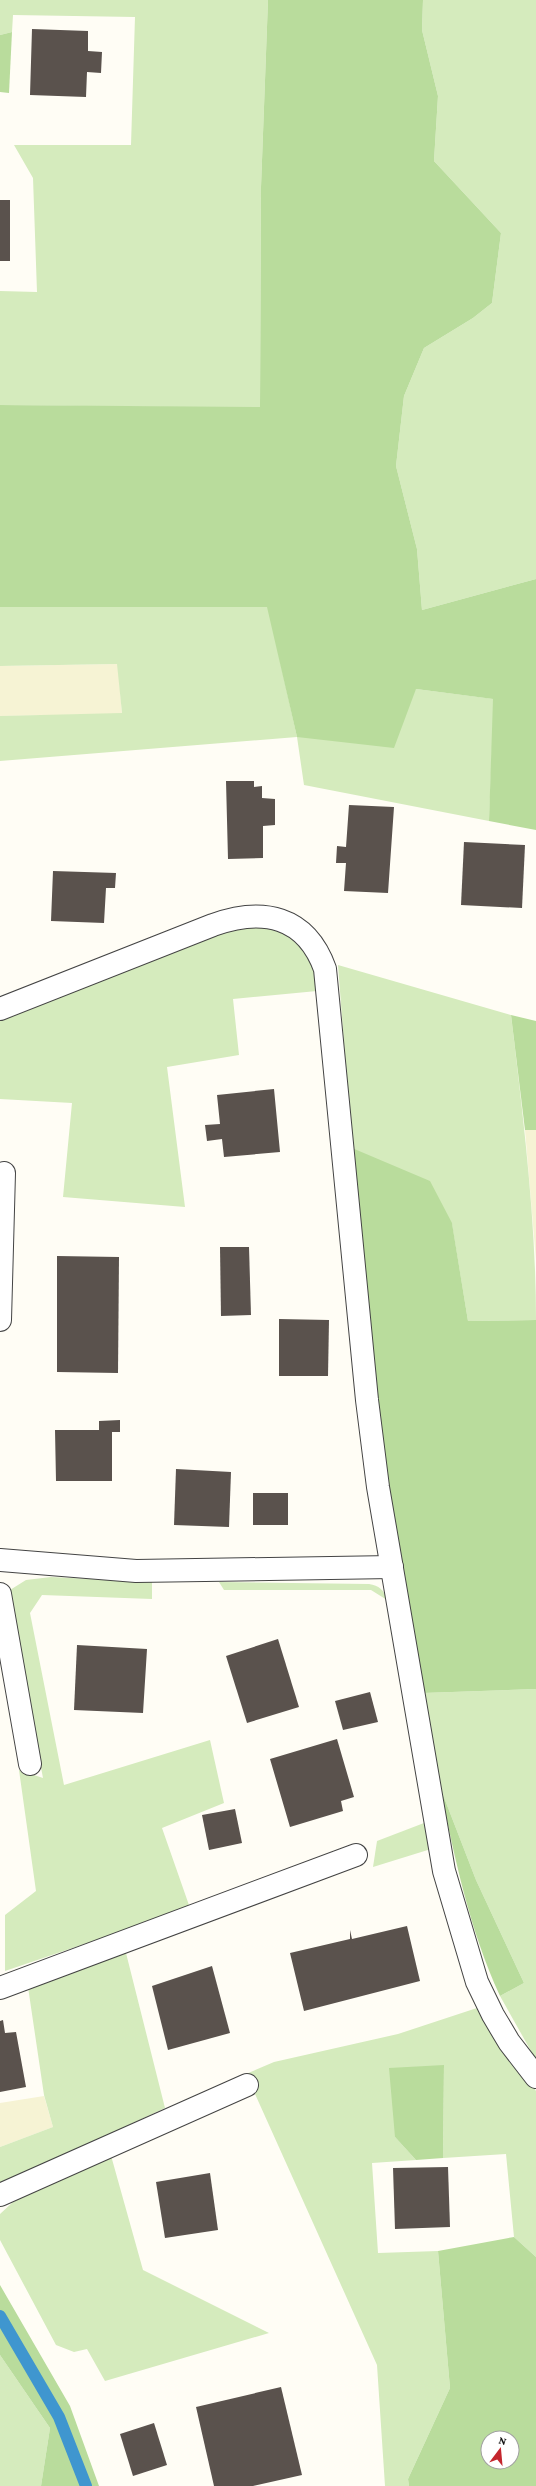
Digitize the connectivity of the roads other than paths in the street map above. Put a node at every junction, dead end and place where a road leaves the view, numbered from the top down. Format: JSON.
{"nodes":[{"id":1,"x":0,"y":1009,"type":"edge"},
{"id":2,"x":4,"y":1173,"type":"dead end"},
{"id":3,"x":0,"y":1320,"type":"edge"},
{"id":4,"x":0,"y":1560,"type":"edge"},
{"id":5,"x":392,"y":1567,"type":"junction"},
{"id":6,"x":0,"y":1594,"type":"edge"},
{"id":7,"x":30,"y":1764,"type":"dead end"},
{"id":8,"x":356,"y":1855,"type":"dead end"},
{"id":9,"x":0,"y":1988,"type":"edge"},
{"id":10,"x":536,"y":2077,"type":"edge"},
{"id":11,"x":247,"y":2085,"type":"dead end"},
{"id":12,"x":0,"y":2195,"type":"edge"}],
"edges":[{"from":1,"to":5,"type":"lane"},
{"from":2,"to":3,"type":"lane"},
{"from":4,"to":5,"type":"lane"},
{"from":5,"to":10,"type":"lane"},
{"from":6,"to":7,"type":"lane"},
{"from":8,"to":9,"type":"lane"},
{"from":11,"to":12,"type":"lane"}]}
